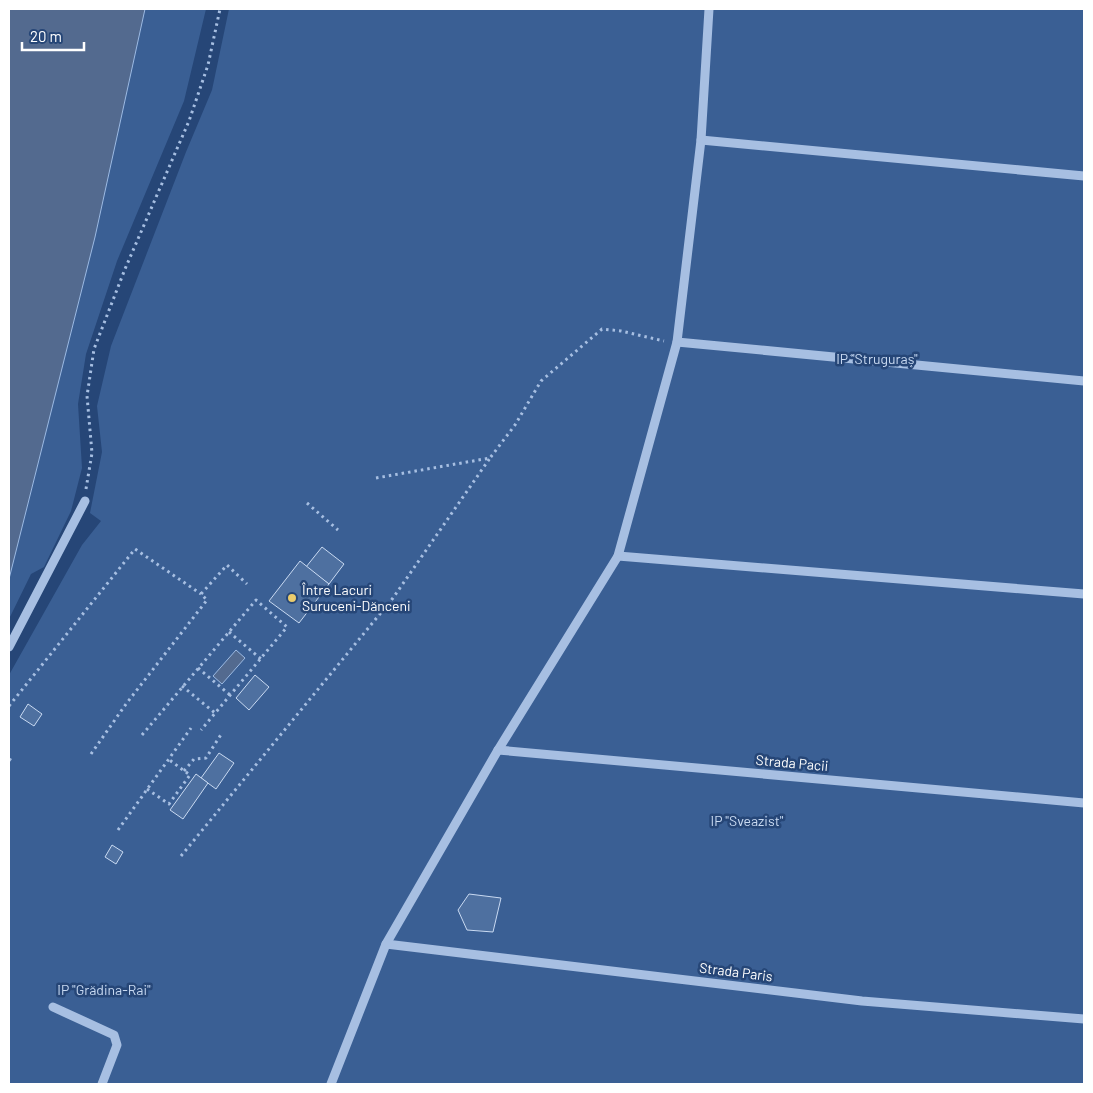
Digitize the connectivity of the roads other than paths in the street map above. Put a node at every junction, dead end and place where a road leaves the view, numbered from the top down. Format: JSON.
{"nodes":[{"id":1,"x":709,"y":9,"type":"edge"},
{"id":2,"x":701,"y":140,"type":"junction"},
{"id":3,"x":1084,"y":176,"type":"edge"},
{"id":4,"x":677,"y":342,"type":"junction"},
{"id":5,"x":1084,"y":381,"type":"edge"},
{"id":6,"x":84,"y":502,"type":"road end"},
{"id":7,"x":618,"y":556,"type":"junction"},
{"id":8,"x":1084,"y":594,"type":"edge"},
{"id":9,"x":9,"y":647,"type":"edge"},
{"id":10,"x":498,"y":750,"type":"junction"},
{"id":11,"x":1084,"y":803,"type":"edge"},
{"id":12,"x":386,"y":944,"type":"junction"},
{"id":13,"x":53,"y":1007,"type":"dead end"},
{"id":14,"x":1084,"y":1019,"type":"edge"},
{"id":15,"x":102,"y":1084,"type":"edge"},
{"id":16,"x":331,"y":1084,"type":"edge"}],
"edges":[{"from":1,"to":2,"type":"street"},
{"from":2,"to":3,"type":"street"},
{"from":2,"to":4,"type":"street"},
{"from":4,"to":5,"type":"street"},
{"from":4,"to":7,"type":"street"},
{"from":6,"to":9,"type":"street"},
{"from":7,"to":8,"type":"street"},
{"from":7,"to":10,"type":"street"},
{"from":10,"to":11,"type":"street","name":"Strada Pacii"},
{"from":10,"to":12,"type":"street"},
{"from":12,"to":14,"type":"street","name":"Strada Paris"},
{"from":12,"to":16,"type":"street"},
{"from":13,"to":15,"type":"street"}]}
